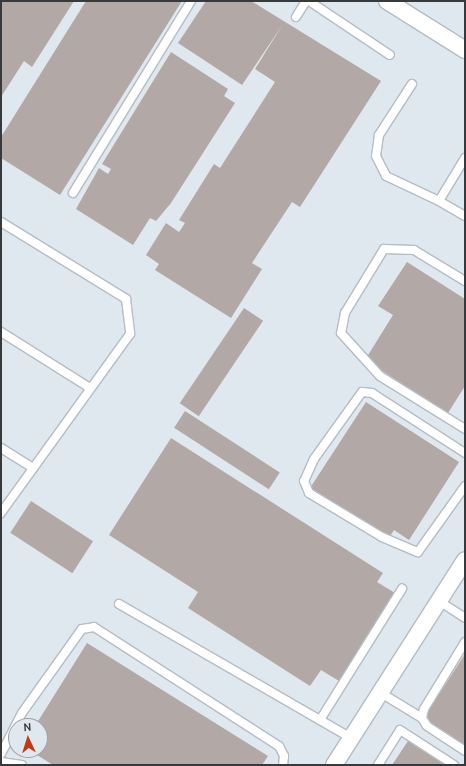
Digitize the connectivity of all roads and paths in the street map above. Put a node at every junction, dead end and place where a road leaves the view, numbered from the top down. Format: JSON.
{"nodes":[{"id":1,"x":191,"y":1,"type":"edge"},
{"id":2,"x":308,"y":1,"type":"edge"},
{"id":3,"x":387,"y":1,"type":"edge"},
{"id":4,"x":296,"y":18,"type":"dead end"},
{"id":5,"x":465,"y":50,"type":"edge"},
{"id":6,"x":390,"y":55,"type":"dead end"},
{"id":7,"x":412,"y":84,"type":"dead end"},
{"id":8,"x":465,"y":158,"type":"edge"},
{"id":9,"x":73,"y":194,"type":"dead end"},
{"id":10,"x":439,"y":201,"type":"junction"},
{"id":11,"x":465,"y":216,"type":"edge"},
{"id":12,"x":1,"y":222,"type":"edge"},
{"id":13,"x":465,"y":281,"type":"edge"},
{"id":14,"x":1,"y":332,"type":"edge"},
{"id":15,"x":90,"y":388,"type":"junction"},
{"id":16,"x":465,"y":429,"type":"edge"},
{"id":17,"x":1,"y":448,"type":"edge"},
{"id":18,"x":465,"y":453,"type":"edge"},
{"id":19,"x":33,"y":468,"type":"junction"},
{"id":20,"x":465,"y":486,"type":"edge"},
{"id":21,"x":1,"y":513,"type":"edge"},
{"id":22,"x":465,"y":560,"type":"edge"},
{"id":23,"x":402,"y":589,"type":"dead end"},
{"id":24,"x":439,"y":601,"type":"junction"},
{"id":25,"x":120,"y":604,"type":"dead end"},
{"id":26,"x":465,"y":618,"type":"edge"},
{"id":27,"x":465,"y":642,"type":"edge"},
{"id":28,"x":381,"y":693,"type":"junction"},
{"id":29,"x":422,"y":718,"type":"junction"},
{"id":30,"x":320,"y":720,"type":"junction"},
{"id":31,"x":351,"y":738,"type":"junction"},
{"id":32,"x":465,"y":751,"type":"edge"},
{"id":33,"x":1,"y":754,"type":"edge"},
{"id":34,"x":1,"y":762,"type":"edge"},
{"id":35,"x":22,"y":765,"type":"edge"},
{"id":36,"x":283,"y":765,"type":"edge"},
{"id":37,"x":334,"y":765,"type":"edge"},
{"id":38,"x":378,"y":765,"type":"edge"},
{"id":39,"x":454,"y":765,"type":"edge"}],
"edges":[{"from":1,"to":9,"type":"lane"},
{"from":2,"to":4,"type":"lane"},
{"from":2,"to":6,"type":"lane"},
{"from":3,"to":5,"type":"street"},
{"from":7,"to":10,"type":"lane"},
{"from":8,"to":10,"type":"lane"},
{"from":10,"to":11,"type":"lane"},
{"from":12,"to":15,"type":"lane"},
{"from":13,"to":16,"type":"lane"},
{"from":14,"to":15,"type":"lane"},
{"from":15,"to":19,"type":"lane"},
{"from":17,"to":19,"type":"lane"},
{"from":18,"to":20,"type":"lane"},
{"from":19,"to":21,"type":"lane"},
{"from":22,"to":24,"type":"street"},
{"from":23,"to":30,"type":"lane"},
{"from":24,"to":26,"type":"lane"},
{"from":24,"to":28,"type":"street"},
{"from":25,"to":30,"type":"lane"},
{"from":27,"to":29,"type":"lane"},
{"from":28,"to":29,"type":"lane"},
{"from":28,"to":31,"type":"street"},
{"from":29,"to":32,"type":"lane"},
{"from":30,"to":31,"type":"lane"},
{"from":31,"to":37,"type":"street"},
{"from":33,"to":36,"type":"lane"},
{"from":34,"to":35,"type":"lane"},
{"from":38,"to":39,"type":"lane"}]}
